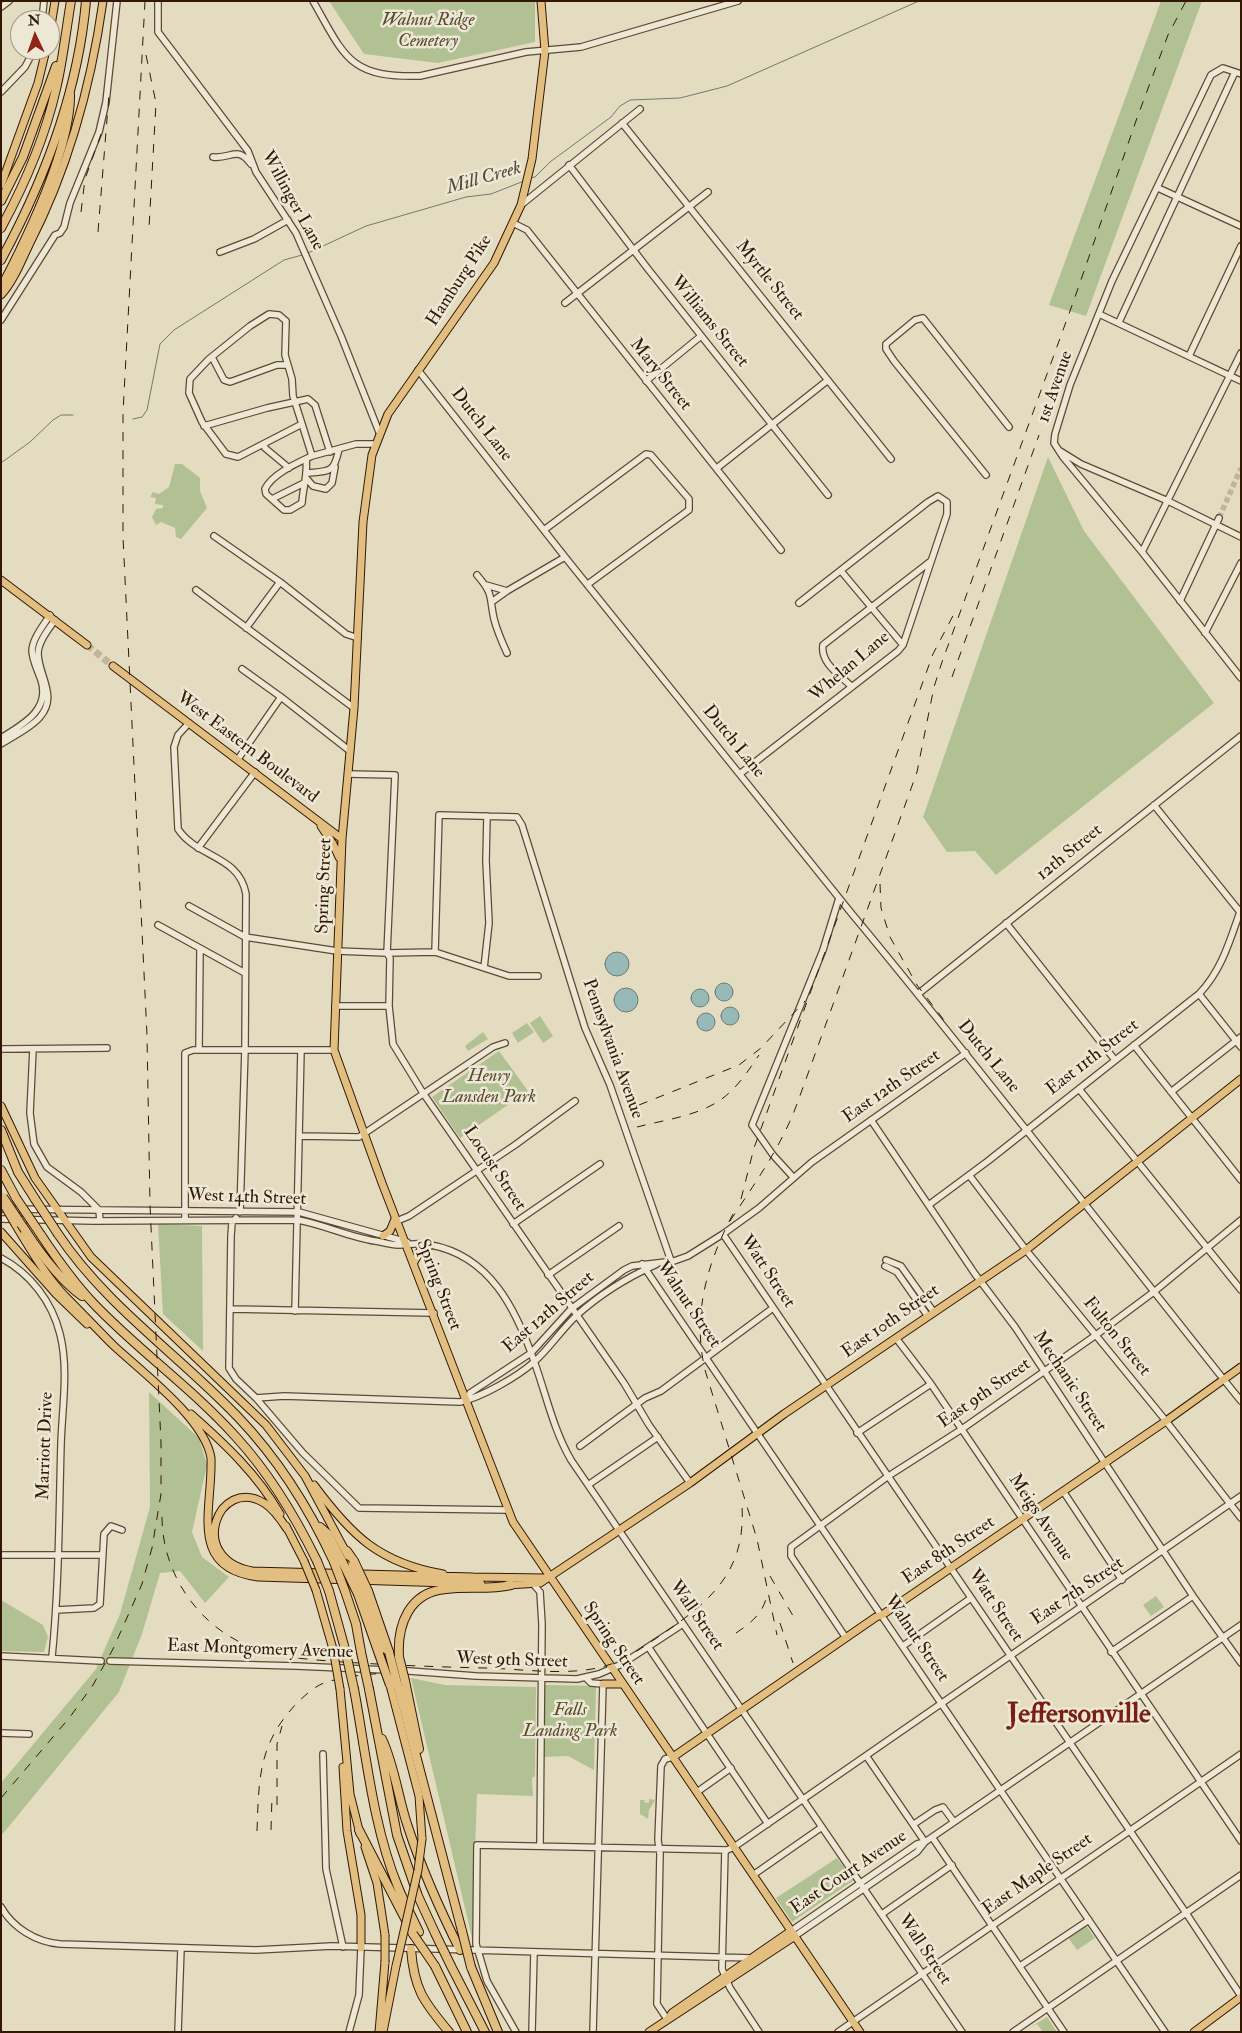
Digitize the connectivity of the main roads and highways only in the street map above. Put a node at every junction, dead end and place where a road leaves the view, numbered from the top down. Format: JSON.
{"nodes":[{"id":1,"x":71,"y":1,"type":"edge"},
{"id":2,"x":86,"y":1,"type":"edge"},
{"id":3,"x":104,"y":1,"type":"edge"},
{"id":4,"x":541,"y":1,"type":"edge"},
{"id":5,"x":63,"y":47,"type":"junction"},
{"id":6,"x":44,"y":60,"type":"edge"},
{"id":7,"x":70,"y":86,"type":"junction"},
{"id":8,"x":1,"y":185,"type":"edge"},
{"id":9,"x":1,"y":201,"type":"edge"},
{"id":10,"x":1,"y":228,"type":"edge"},
{"id":11,"x":1,"y":260,"type":"edge"},
{"id":12,"x":1,"y":288,"type":"edge"},
{"id":13,"x":1,"y":295,"type":"edge"},
{"id":14,"x":375,"y":444,"type":"joint"},
{"id":15,"x":1,"y":580,"type":"edge"},
{"id":16,"x":86,"y":645,"type":"tunnel mouth"},
{"id":17,"x":113,"y":666,"type":"tunnel mouth"},
{"id":18,"x":316,"y":820,"type":"junction"},
{"id":19,"x":342,"y":838,"type":"junction"},
{"id":20,"x":341,"y":861,"type":"junction"},
{"id":21,"x":1241,"y":1079,"type":"edge"},
{"id":22,"x":1,"y":1106,"type":"edge"},
{"id":23,"x":1,"y":1130,"type":"edge"},
{"id":24,"x":1,"y":1170,"type":"edge"},
{"id":25,"x":2,"y":1197,"type":"edge"},
{"id":26,"x":396,"y":1219,"type":"junction"},
{"id":27,"x":1,"y":1232,"type":"edge"},
{"id":28,"x":383,"y":1236,"type":"road end"},
{"id":29,"x":430,"y":1245,"type":"road end"},
{"id":30,"x":414,"y":1262,"type":"junction"},
{"id":31,"x":92,"y":1303,"type":"junction"},
{"id":32,"x":104,"y":1336,"type":"junction"},
{"id":33,"x":1241,"y":1367,"type":"edge"},
{"id":34,"x":171,"y":1399,"type":"junction"},
{"id":35,"x":305,"y":1476,"type":"junction"},
{"id":36,"x":287,"y":1529,"type":"junction"},
{"id":37,"x":347,"y":1551,"type":"joint"},
{"id":38,"x":345,"y":1562,"type":"junction"},
{"id":39,"x":474,"y":1577,"type":"junction"},
{"id":40,"x":549,"y":1578,"type":"junction"},
{"id":41,"x":511,"y":1585,"type":"junction"},
{"id":42,"x":363,"y":1593,"type":"junction"},
{"id":43,"x":397,"y":1683,"type":"junction"},
{"id":44,"x":603,"y":1684,"type":"road end"},
{"id":45,"x":622,"y":1684,"type":"junction"},
{"id":46,"x":343,"y":1717,"type":"junction"},
{"id":47,"x":378,"y":1730,"type":"junction"},
{"id":48,"x":673,"y":1757,"type":"junction"},
{"id":49,"x":359,"y":1830,"type":"junction"},
{"id":50,"x":416,"y":1933,"type":"junction"},
{"id":51,"x":793,"y":1933,"type":"junction"},
{"id":52,"x":361,"y":1948,"type":"road end"},
{"id":53,"x":411,"y":1949,"type":"road end"},
{"id":54,"x":460,"y":1950,"type":"road end"},
{"id":55,"x":726,"y":1979,"type":"junction"},
{"id":56,"x":1241,"y":1997,"type":"edge"},
{"id":57,"x":654,"y":2030,"type":"edge"},
{"id":58,"x":379,"y":2032,"type":"edge"},
{"id":59,"x":383,"y":2032,"type":"edge"},
{"id":60,"x":449,"y":2032,"type":"edge"},
{"id":61,"x":467,"y":2032,"type":"edge"},
{"id":62,"x":485,"y":2032,"type":"edge"},
{"id":63,"x":498,"y":2032,"type":"edge"},
{"id":64,"x":860,"y":2032,"type":"edge"},
{"id":65,"x":1194,"y":2032,"type":"edge"}],
"edges":[{"from":1,"to":5,"type":"highway"},
{"from":2,"to":7,"type":"highway"},
{"from":3,"to":13,"type":"main road"},
{"from":4,"to":14,"type":"main road","name":"Hamburg Pike"},
{"from":5,"to":9,"type":"highway"},
{"from":5,"to":10,"type":"highway"},
{"from":6,"to":8,"type":"main road"},
{"from":7,"to":11,"type":"highway"},
{"from":7,"to":12,"type":"highway"},
{"from":14,"to":19,"type":"main road","name":"Spring Street"},
{"from":15,"to":16,"type":"main road"},
{"from":17,"to":18,"type":"main road","name":"West Eastern Boulevard"},
{"from":18,"to":19,"type":"main road","name":"West Eastern Boulevard"},
{"from":18,"to":20,"type":"main road"},
{"from":19,"to":20,"type":"main road","name":"Spring Street"},
{"from":20,"to":26,"type":"main road","name":"Spring Street"},
{"from":21,"to":40,"type":"main road","name":"East 10th Street"},
{"from":22,"to":35,"type":"main road"},
{"from":23,"to":38,"type":"highway","bridge":true},
{"from":24,"to":31,"type":"highway","bridge":true},
{"from":25,"to":31,"type":"highway","bridge":true},
{"from":25,"to":32,"type":"main road","bridge":true},
{"from":26,"to":28,"type":"main road"},
{"from":26,"to":30,"type":"main road","name":"Spring Street"},
{"from":27,"to":32,"type":"main road"},
{"from":29,"to":30,"type":"main road"},
{"from":30,"to":40,"type":"main road","name":"Spring Street"},
{"from":31,"to":50,"type":"highway","bridge":true},
{"from":32,"to":34,"type":"main road"},
{"from":33,"to":48,"type":"main road","name":"East 8th Street"},
{"from":34,"to":36,"type":"main road"},
{"from":34,"to":41,"type":"main road"},
{"from":35,"to":37,"type":"main road"},
{"from":35,"to":39,"type":"main road"},
{"from":36,"to":39,"type":"main road"},
{"from":36,"to":46,"type":"main road","bridge":true},
{"from":37,"to":38,"type":"highway"},
{"from":38,"to":42,"type":"highway","bridge":true},
{"from":38,"to":42,"type":"highway","bridge":true},
{"from":38,"to":47,"type":"highway","bridge":true},
{"from":39,"to":40,"type":"main road"},
{"from":40,"to":41,"type":"main road","name":"East 10th Street"},
{"from":40,"to":45,"type":"main road","name":"Spring Street"},
{"from":41,"to":43,"type":"highway","bridge":true},
{"from":42,"to":43,"type":"highway","bridge":true},
{"from":43,"to":59,"type":"main road","bridge":true},
{"from":43,"to":63,"type":"highway","bridge":true},
{"from":44,"to":45,"type":"main road"},
{"from":45,"to":48,"type":"main road","name":"Spring Street"},
{"from":46,"to":49,"type":"main road"},
{"from":46,"to":52,"type":"main road"},
{"from":47,"to":54,"type":"highway"},
{"from":47,"to":62,"type":"highway","bridge":true},
{"from":48,"to":51,"type":"main road","name":"Spring Street"},
{"from":49,"to":50,"type":"highway"},
{"from":49,"to":58,"type":"main road","bridge":true},
{"from":50,"to":61,"type":"highway","bridge":true},
{"from":51,"to":55,"type":"main road"},
{"from":51,"to":55,"type":"main road"},
{"from":51,"to":64,"type":"main road","name":"Spring Street"},
{"from":53,"to":60,"type":"highway"},
{"from":55,"to":57,"type":"main road"},
{"from":56,"to":65,"type":"main road"}]}
